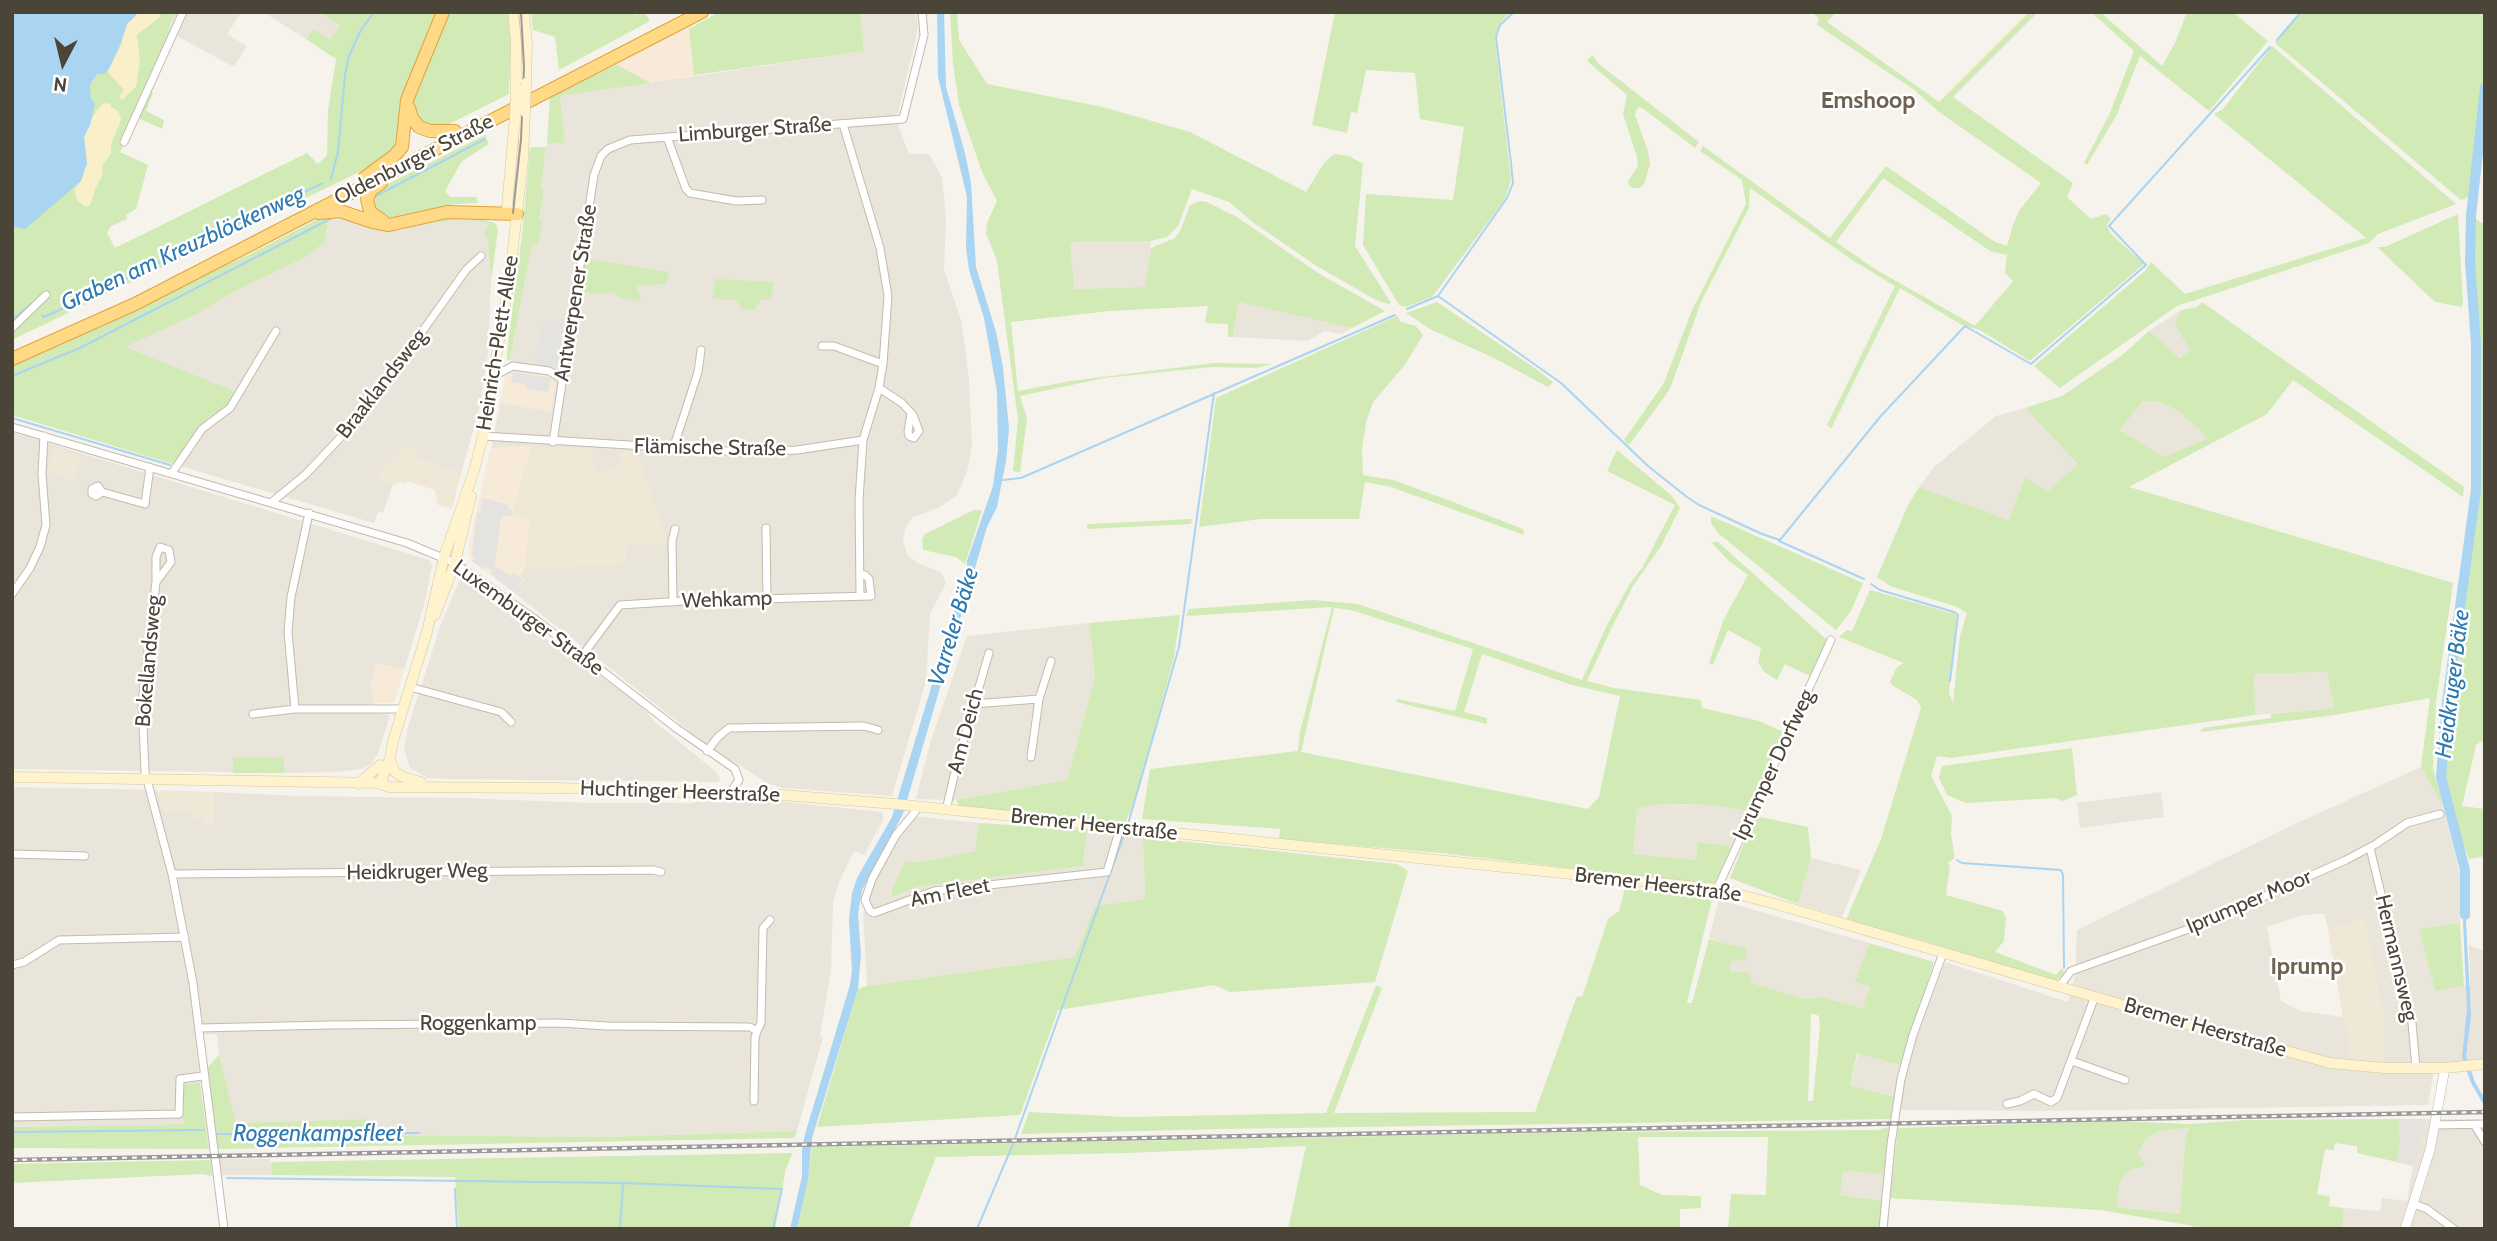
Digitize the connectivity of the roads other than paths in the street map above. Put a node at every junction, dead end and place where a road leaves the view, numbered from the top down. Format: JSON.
{"nodes":[{"id":1,"x":183,"y":12,"type":"edge"},
{"id":2,"x":443,"y":12,"type":"edge"},
{"id":3,"x":513,"y":12,"type":"edge"},
{"id":4,"x":524,"y":12,"type":"edge"},
{"id":5,"x":687,"y":12,"type":"edge"},
{"id":6,"x":702,"y":12,"type":"edge"},
{"id":7,"x":922,"y":12,"type":"edge"},
{"id":8,"x":521,"y":85,"type":"junction"},
{"id":9,"x":407,"y":100,"type":"junction"},
{"id":10,"x":843,"y":124,"type":"junction"},
{"id":11,"x":455,"y":131,"type":"junction"},
{"id":12,"x":667,"y":137,"type":"junction"},
{"id":13,"x":124,"y":142,"type":"dead end"},
{"id":14,"x":608,"y":149,"type":"joint"},
{"id":15,"x":403,"y":166,"type":"junction"},
{"id":16,"x":364,"y":178,"type":"junction"},
{"id":17,"x":762,"y":200,"type":"dead end"},
{"id":18,"x":310,"y":214,"type":"junction"},
{"id":19,"x":517,"y":214,"type":"junction"},
{"id":20,"x":393,"y":224,"type":"junction"},
{"id":21,"x":481,"y":256,"type":"dead end"},
{"id":22,"x":46,"y":295,"type":"dead end"},
{"id":23,"x":12,"y":328,"type":"edge"},
{"id":24,"x":276,"y":331,"type":"dead end"},
{"id":25,"x":822,"y":346,"type":"dead end"},
{"id":26,"x":701,"y":350,"type":"dead end"},
{"id":27,"x":12,"y":352,"type":"edge"},
{"id":28,"x":12,"y":359,"type":"edge"},
{"id":29,"x":883,"y":364,"type":"junction"},
{"id":30,"x":494,"y":376,"type":"junction"},
{"id":31,"x":562,"y":379,"type":"junction"},
{"id":32,"x":879,"y":388,"type":"junction"},
{"id":33,"x":911,"y":413,"type":"dead end"},
{"id":34,"x":12,"y":426,"type":"edge"},
{"id":35,"x":44,"y":436,"type":"junction"},
{"id":36,"x":483,"y":436,"type":"junction"},
{"id":37,"x":863,"y":440,"type":"junction"},
{"id":38,"x":553,"y":442,"type":"junction"},
{"id":39,"x":673,"y":449,"type":"junction"},
{"id":40,"x":150,"y":467,"type":"junction"},
{"id":41,"x":474,"y":471,"type":"junction"},
{"id":42,"x":172,"y":473,"type":"junction"},
{"id":43,"x":102,"y":492,"type":"dead end"},
{"id":44,"x":272,"y":502,"type":"junction"},
{"id":45,"x":309,"y":513,"type":"junction"},
{"id":46,"x":766,"y":528,"type":"dead end"},
{"id":47,"x":675,"y":529,"type":"dead end"},
{"id":48,"x":443,"y":557,"type":"junction"},
{"id":49,"x":455,"y":563,"type":"junction"},
{"id":50,"x":156,"y":582,"type":"dead end"},
{"id":51,"x":12,"y":594,"type":"edge"},
{"id":52,"x":767,"y":599,"type":"junction"},
{"id":53,"x":673,"y":602,"type":"junction"},
{"id":54,"x":427,"y":632,"type":"junction"},
{"id":55,"x":1831,"y":640,"type":"dead end"},
{"id":56,"x":989,"y":653,"type":"dead end"},
{"id":57,"x":582,"y":656,"type":"junction"},
{"id":58,"x":1051,"y":661,"type":"dead end"},
{"id":59,"x":410,"y":687,"type":"junction"},
{"id":60,"x":1039,"y":699,"type":"junction"},
{"id":61,"x":973,"y":704,"type":"junction"},
{"id":62,"x":295,"y":709,"type":"junction"},
{"id":63,"x":403,"y":709,"type":"junction"},
{"id":64,"x":253,"y":714,"type":"dead end"},
{"id":65,"x":511,"y":722,"type":"dead end"},
{"id":66,"x":878,"y":730,"type":"dead end"},
{"id":67,"x":393,"y":741,"type":"junction"},
{"id":68,"x":707,"y":751,"type":"junction"},
{"id":69,"x":1031,"y":757,"type":"dead end"},
{"id":70,"x":390,"y":758,"type":"junction"},
{"id":71,"x":380,"y":765,"type":"junction"},
{"id":72,"x":12,"y":777,"type":"edge"},
{"id":73,"x":149,"y":780,"type":"junction"},
{"id":74,"x":421,"y":782,"type":"junction"},
{"id":75,"x":358,"y":784,"type":"junction"},
{"id":76,"x":380,"y":784,"type":"junction"},
{"id":77,"x":467,"y":787,"type":"junction"},
{"id":78,"x":730,"y":793,"type":"junction"},
{"id":79,"x":893,"y":804,"type":"joint"},
{"id":80,"x":919,"y":807,"type":"junction"},
{"id":81,"x":946,"y":810,"type":"junction"},
{"id":82,"x":2440,"y":814,"type":"dead end"},
{"id":83,"x":1124,"y":828,"type":"junction"},
{"id":84,"x":2370,"y":848,"type":"junction"},
{"id":85,"x":12,"y":854,"type":"edge"},
{"id":86,"x":85,"y":856,"type":"dead end"},
{"id":87,"x":661,"y":872,"type":"dead end"},
{"id":88,"x":172,"y":874,"type":"junction"},
{"id":89,"x":1717,"y":889,"type":"junction"},
{"id":90,"x":770,"y":920,"type":"dead end"},
{"id":91,"x":185,"y":937,"type":"junction"},
{"id":92,"x":1943,"y":953,"type":"junction"},
{"id":93,"x":12,"y":965,"type":"edge"},
{"id":94,"x":2059,"y":987,"type":"junction"},
{"id":95,"x":2095,"y":996,"type":"junction"},
{"id":96,"x":199,"y":1028,"type":"junction"},
{"id":97,"x":757,"y":1031,"type":"junction"},
{"id":98,"x":2072,"y":1061,"type":"junction"},
{"id":99,"x":2485,"y":1063,"type":"edge"},
{"id":100,"x":2416,"y":1068,"type":"junction"},
{"id":101,"x":2445,"y":1068,"type":"junction"},
{"id":102,"x":203,"y":1076,"type":"junction"},
{"id":103,"x":2125,"y":1080,"type":"dead end"},
{"id":104,"x":754,"y":1101,"type":"dead end"},
{"id":105,"x":2007,"y":1104,"type":"dead end"},
{"id":106,"x":12,"y":1116,"type":"edge"},
{"id":107,"x":2435,"y":1125,"type":"junction"},
{"id":108,"x":2481,"y":1125,"type":"edge"},
{"id":109,"x":2485,"y":1142,"type":"edge"},
{"id":110,"x":2414,"y":1204,"type":"junction"},
{"id":111,"x":224,"y":1229,"type":"edge"},
{"id":112,"x":1883,"y":1229,"type":"edge"},
{"id":113,"x":2405,"y":1229,"type":"edge"},
{"id":114,"x":2454,"y":1229,"type":"edge"}],
"edges":[{"from":1,"to":13,"type":"street"},
{"from":2,"to":9,"type":"highway"},
{"from":3,"to":8,"type":"main road","name":"Heinrich-Plett-Allee"},
{"from":4,"to":8,"type":"main road","name":"Heinrich-Plett-Allee"},
{"from":5,"to":11,"type":"highway","name":"Oldenburger Straße"},
{"from":6,"to":15,"type":"highway","name":"Oldenburger Straße"},
{"from":7,"to":10,"type":"street","name":"Limburger Straße"},
{"from":8,"to":19,"type":"main road","name":"Heinrich-Plett-Allee","bridge":true},
{"from":8,"to":19,"type":"main road","name":"Heinrich-Plett-Allee","bridge":true},
{"from":9,"to":11,"type":"highway"},
{"from":9,"to":16,"type":"highway"},
{"from":10,"to":12,"type":"street","name":"Limburger Straße"},
{"from":10,"to":29,"type":"street"},
{"from":11,"to":16,"type":"highway","name":"Oldenburger Straße"},
{"from":12,"to":14,"type":"street","name":"Limburger Straße"},
{"from":12,"to":17,"type":"street"},
{"from":14,"to":31,"type":"street","name":"Antwerpener Straße"},
{"from":15,"to":18,"type":"highway","name":"Oldenburger Straße"},
{"from":15,"to":20,"type":"highway"},
{"from":16,"to":27,"type":"highway","name":"Oldenburger Straße"},
{"from":18,"to":20,"type":"highway"},
{"from":18,"to":28,"type":"highway","name":"Oldenburger Straße"},
{"from":19,"to":20,"type":"highway"},
{"from":19,"to":30,"type":"main road","name":"Heinrich-Plett-Allee"},
{"from":21,"to":44,"type":"street","name":"Braaklandsweg"},
{"from":22,"to":23,"type":"street"},
{"from":24,"to":42,"type":"street"},
{"from":25,"to":29,"type":"street"},
{"from":26,"to":39,"type":"street"},
{"from":29,"to":32,"type":"street"},
{"from":30,"to":31,"type":"street"},
{"from":30,"to":36,"type":"main road","name":"Heinrich-Plett-Allee"},
{"from":31,"to":38,"type":"street","name":"Antwerpener Straße"},
{"from":32,"to":33,"type":"street"},
{"from":32,"to":37,"type":"street"},
{"from":34,"to":35,"type":"street","name":"Luxemburger Straße"},
{"from":35,"to":40,"type":"street","name":"Luxemburger Straße"},
{"from":35,"to":51,"type":"street"},
{"from":36,"to":38,"type":"street","name":"Flämische Straße"},
{"from":36,"to":41,"type":"main road","name":"Heinrich-Plett-Allee"},
{"from":37,"to":39,"type":"street","name":"Flämische Straße"},
{"from":37,"to":52,"type":"street","name":"Wehkamp"},
{"from":38,"to":39,"type":"street","name":"Flämische Straße"},
{"from":40,"to":42,"type":"street","name":"Luxemburger Straße"},
{"from":40,"to":43,"type":"street"},
{"from":41,"to":48,"type":"main road","name":"Heinrich-Plett-Allee"},
{"from":41,"to":49,"type":"main road","name":"Heinrich-Plett-Allee"},
{"from":42,"to":44,"type":"street","name":"Luxemburger Straße"},
{"from":44,"to":45,"type":"street","name":"Luxemburger Straße"},
{"from":45,"to":48,"type":"street","name":"Luxemburger Straße"},
{"from":45,"to":62,"type":"street"},
{"from":46,"to":52,"type":"street"},
{"from":47,"to":53,"type":"street"},
{"from":48,"to":49,"type":"street","name":"Luxemburger Straße"},
{"from":48,"to":54,"type":"main road","name":"Heinrich-Plett-Allee"},
{"from":49,"to":54,"type":"main road","name":"Heinrich-Plett-Allee"},
{"from":49,"to":57,"type":"street","name":"Luxemburger Straße"},
{"from":50,"to":73,"type":"street","name":"Bokellandsweg"},
{"from":52,"to":53,"type":"street","name":"Wehkamp"},
{"from":53,"to":57,"type":"street","name":"Wehkamp"},
{"from":54,"to":59,"type":"main road","name":"Heinrich-Plett-Allee"},
{"from":55,"to":89,"type":"street","name":"Iprumper Dorfweg"},
{"from":56,"to":61,"type":"street","name":"Am Deich"},
{"from":57,"to":68,"type":"street","name":"Luxemburger Straße"},
{"from":58,"to":60,"type":"street"},
{"from":59,"to":63,"type":"main road","name":"Heinrich-Plett-Allee"},
{"from":59,"to":65,"type":"street"},
{"from":60,"to":61,"type":"street"},
{"from":60,"to":69,"type":"street"},
{"from":61,"to":81,"type":"street","name":"Am Deich"},
{"from":62,"to":63,"type":"street"},
{"from":62,"to":64,"type":"street"},
{"from":63,"to":67,"type":"main road","name":"Heinrich-Plett-Allee"},
{"from":66,"to":68,"type":"street"},
{"from":67,"to":70,"type":"main road","name":"Heinrich-Plett-Allee"},
{"from":67,"to":71,"type":"main road","name":"Heinrich-Plett-Allee"},
{"from":68,"to":78,"type":"street","name":"Luxemburger Straße"},
{"from":70,"to":74,"type":"main road"},
{"from":70,"to":76,"type":"main road","name":"Heinrich-Plett-Allee"},
{"from":71,"to":75,"type":"main road","name":"Heinrich-Plett-Allee"},
{"from":71,"to":76,"type":"main road","name":"Heinrich-Plett-Allee"},
{"from":72,"to":73,"type":"main road","name":"Huchtinger Heerstraße"},
{"from":73,"to":75,"type":"main road","name":"Huchtinger Heerstraße"},
{"from":73,"to":88,"type":"street","name":"Bokellandsweg"},
{"from":74,"to":76,"type":"main road","name":"Huchtinger Heerstraße"},
{"from":74,"to":77,"type":"main road","name":"Huchtinger Heerstraße"},
{"from":75,"to":76,"type":"main road","name":"Huchtinger Heerstraße"},
{"from":76,"to":77,"type":"main road","name":"Huchtinger Heerstraße"},
{"from":77,"to":78,"type":"main road","name":"Huchtinger Heerstraße"},
{"from":78,"to":79,"type":"main road","name":"Huchtinger Heerstraße"},
{"from":79,"to":80,"type":"main road","name":"Bremer Heerstraße"},
{"from":80,"to":81,"type":"main road","name":"Bremer Heerstraße"},
{"from":80,"to":83,"type":"street","name":"Am Fleet"},
{"from":81,"to":83,"type":"main road","name":"Bremer Heerstraße"},
{"from":82,"to":84,"type":"street","name":"Iprumper Moor"},
{"from":83,"to":89,"type":"main road","name":"Bremer Heerstraße"},
{"from":84,"to":94,"type":"street","name":"Iprumper Moor"},
{"from":84,"to":100,"type":"street","name":"Hermannsweg"},
{"from":85,"to":86,"type":"street"},
{"from":87,"to":88,"type":"street","name":"Heidkruger Weg"},
{"from":88,"to":91,"type":"street","name":"Bokellandsweg"},
{"from":89,"to":92,"type":"main road","name":"Bremer Heerstraße"},
{"from":90,"to":97,"type":"street"},
{"from":91,"to":93,"type":"street"},
{"from":91,"to":96,"type":"street","name":"Bokellandsweg"},
{"from":92,"to":94,"type":"main road","name":"Bremer Heerstraße"},
{"from":92,"to":112,"type":"street"},
{"from":94,"to":95,"type":"main road","name":"Bremer Heerstraße"},
{"from":95,"to":98,"type":"street"},
{"from":95,"to":100,"type":"main road","name":"Bremer Heerstraße"},
{"from":96,"to":97,"type":"street","name":"Roggenkamp"},
{"from":96,"to":102,"type":"street","name":"Bokellandsweg"},
{"from":97,"to":104,"type":"street"},
{"from":98,"to":103,"type":"street"},
{"from":98,"to":105,"type":"street"},
{"from":99,"to":101,"type":"main road","name":"Bremer Heerstraße"},
{"from":100,"to":101,"type":"main road","name":"Bremer Heerstraße"},
{"from":101,"to":107,"type":"street"},
{"from":102,"to":106,"type":"street"},
{"from":102,"to":111,"type":"street","name":"Bokellandsweg"},
{"from":107,"to":108,"type":"street"},
{"from":107,"to":110,"type":"street"},
{"from":108,"to":109,"type":"street"},
{"from":110,"to":113,"type":"street"},
{"from":110,"to":114,"type":"street"}]}
